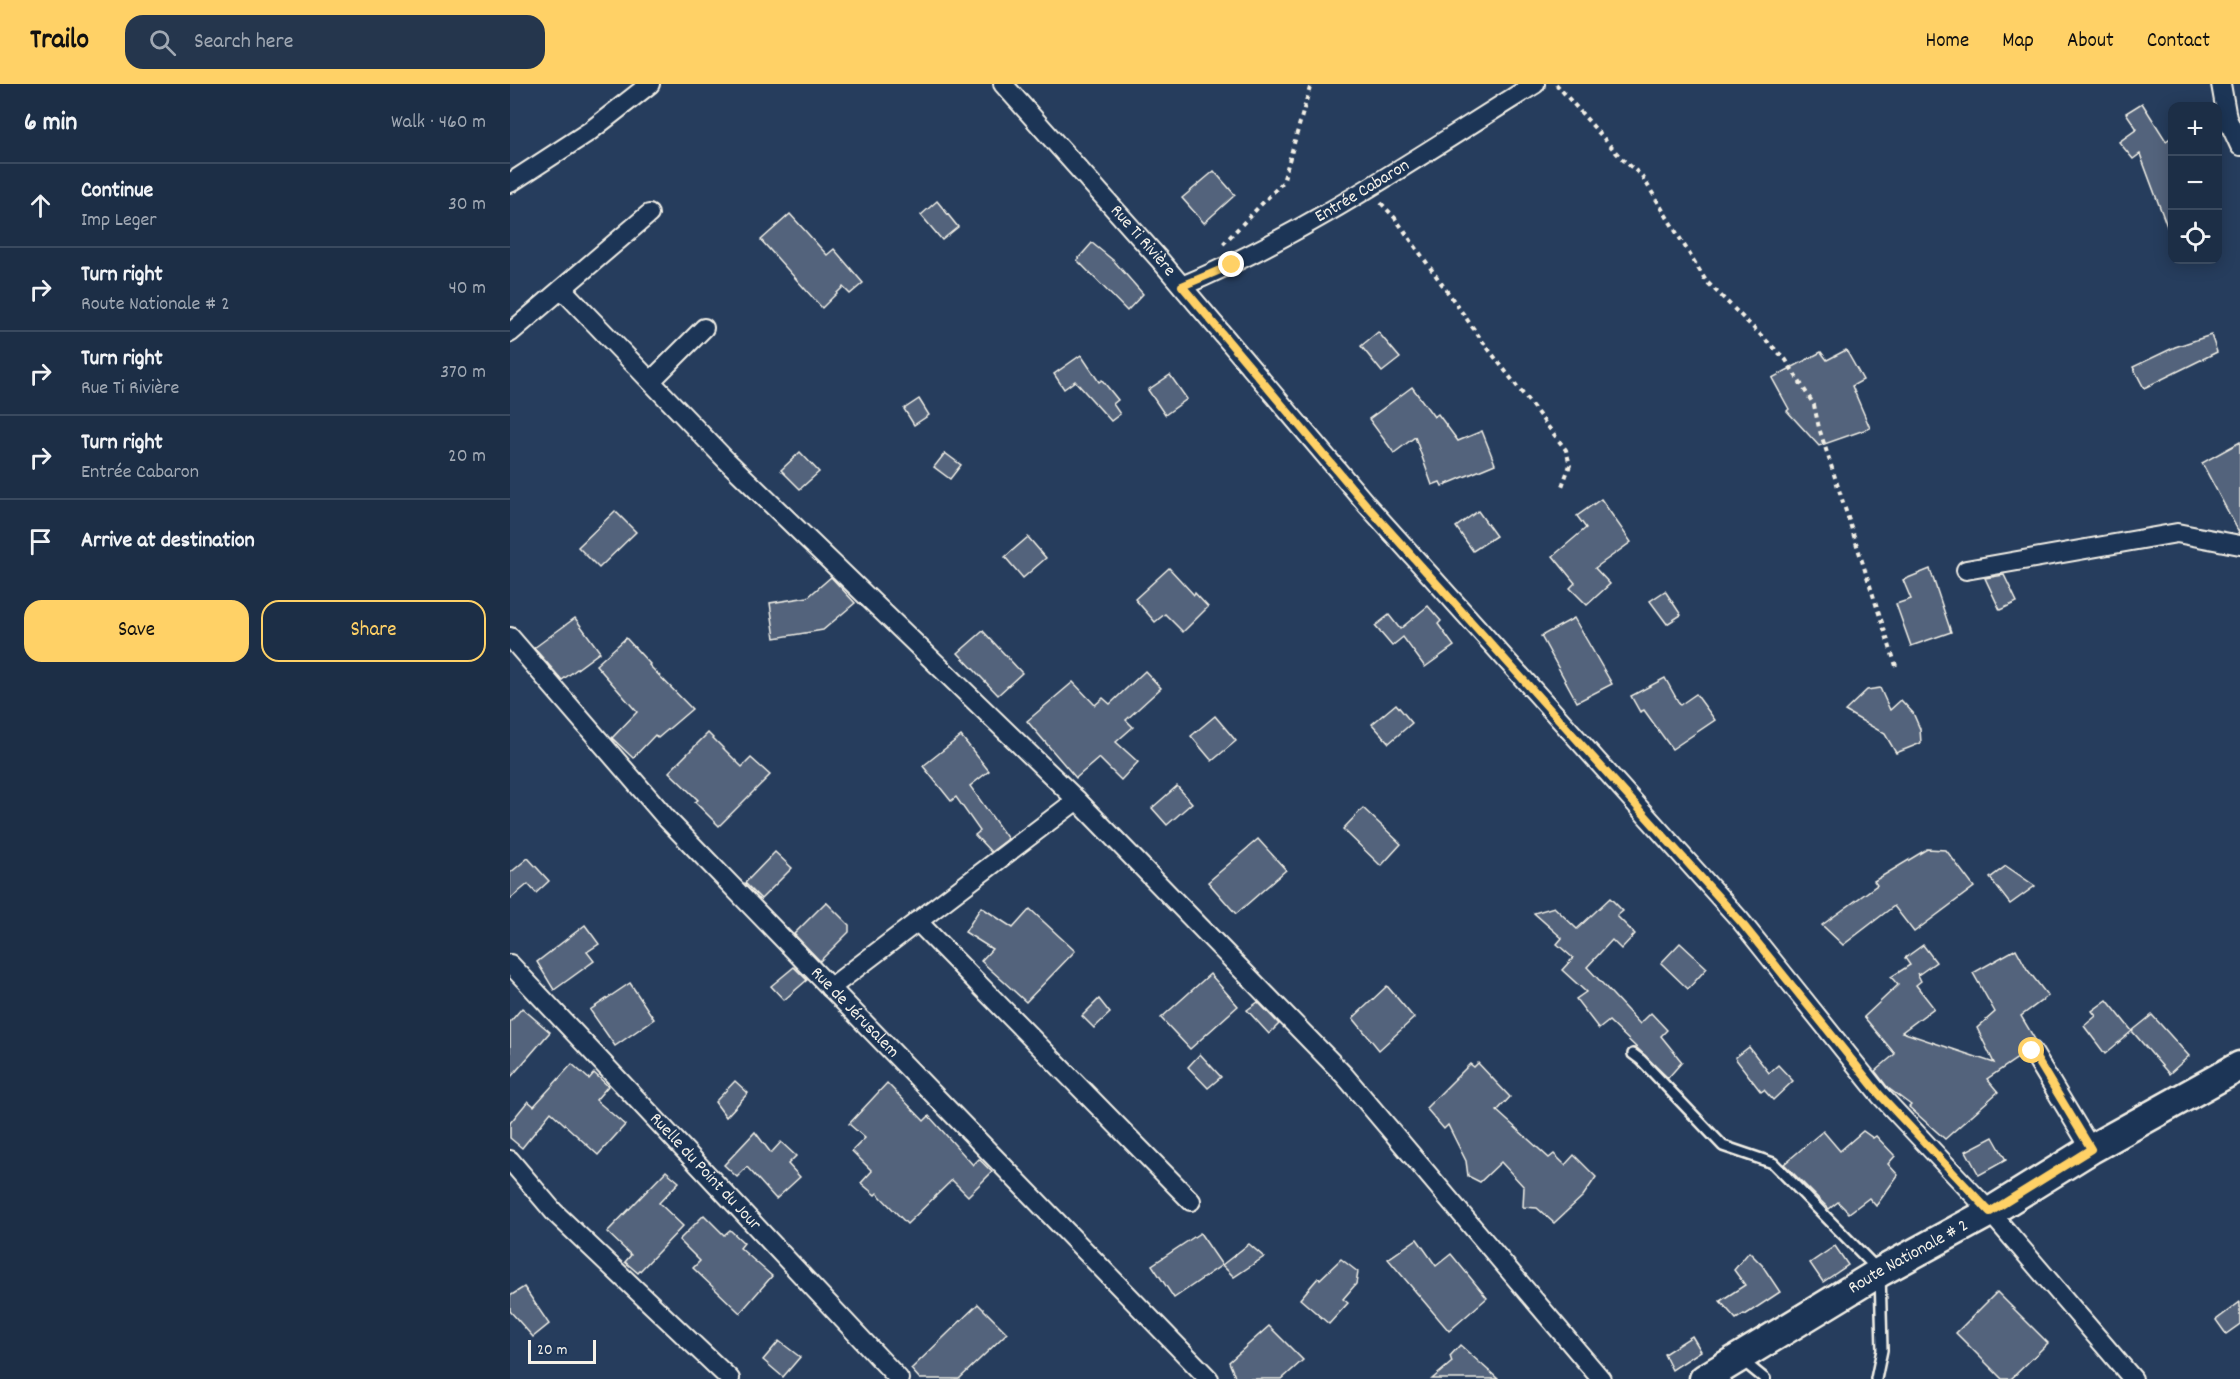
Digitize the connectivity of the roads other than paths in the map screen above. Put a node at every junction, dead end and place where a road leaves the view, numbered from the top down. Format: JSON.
{"nodes":[{"id":1,"x":650,"y":84,"type":"edge"},
{"id":2,"x":1003,"y":84,"type":"edge"},
{"id":3,"x":1535,"y":84,"type":"edge"},
{"id":4,"x":2221,"y":84,"type":"edge"},
{"id":5,"x":2240,"y":146,"type":"edge"},
{"id":6,"x":510,"y":183,"type":"edge"},
{"id":7,"x":649,"y":214,"type":"dead end"},
{"id":8,"x":1182,"y":286,"type":"junction"},
{"id":9,"x":562,"y":289,"type":"junction"},
{"id":10,"x":704,"y":328,"type":"dead end"},
{"id":11,"x":510,"y":333,"type":"edge"},
{"id":12,"x":651,"y":381,"type":"junction"},
{"id":13,"x":2240,"y":545,"type":"edge"},
{"id":14,"x":1966,"y":570,"type":"dead end"},
{"id":15,"x":510,"y":637,"type":"edge"},
{"id":16,"x":1077,"y":800,"type":"junction"},
{"id":17,"x":917,"y":921,"type":"junction"},
{"id":18,"x":510,"y":964,"type":"edge"},
{"id":19,"x":830,"y":988,"type":"junction"},
{"id":20,"x":2032,"y":1051,"type":"dead end"},
{"id":21,"x":1633,"y":1054,"type":"dead end"},
{"id":22,"x":2240,"y":1066,"type":"edge"},
{"id":23,"x":2091,"y":1149,"type":"junction"},
{"id":24,"x":510,"y":1160,"type":"edge"},
{"id":25,"x":1191,"y":1201,"type":"dead end"},
{"id":26,"x":1990,"y":1212,"type":"junction"},
{"id":27,"x":1880,"y":1272,"type":"junction"},
{"id":28,"x":1738,"y":1358,"type":"junction"},
{"id":29,"x":730,"y":1379,"type":"edge"},
{"id":30,"x":899,"y":1379,"type":"edge"},
{"id":31,"x":1209,"y":1379,"type":"edge"},
{"id":32,"x":1601,"y":1379,"type":"edge"},
{"id":33,"x":1704,"y":1379,"type":"edge"},
{"id":34,"x":1765,"y":1379,"type":"edge"},
{"id":35,"x":1876,"y":1379,"type":"edge"},
{"id":36,"x":2133,"y":1379,"type":"edge"}],
"edges":[{"from":1,"to":6,"type":"street"},
{"from":2,"to":8,"type":"street","name":"Rue Ti Rivière"},
{"from":3,"to":8,"type":"street","name":"Entrée Cabaron"},
{"from":4,"to":5,"type":"street"},
{"from":7,"to":9,"type":"street"},
{"from":8,"to":26,"type":"street","name":"Rue Ti Rivière"},
{"from":9,"to":11,"type":"street"},
{"from":9,"to":12,"type":"street"},
{"from":10,"to":12,"type":"street"},
{"from":12,"to":16,"type":"street"},
{"from":13,"to":14,"type":"street"},
{"from":15,"to":19,"type":"street","name":"Rue de Jérusalem"},
{"from":16,"to":17,"type":"street"},
{"from":16,"to":32,"type":"street"},
{"from":17,"to":19,"type":"street"},
{"from":17,"to":25,"type":"street"},
{"from":18,"to":30,"type":"street","name":"Ruelle du Point du Jour"},
{"from":19,"to":31,"type":"street","name":"Rue de Jérusalem"},
{"from":20,"to":23,"type":"street"},
{"from":21,"to":27,"type":"lane"},
{"from":22,"to":23,"type":"main road","name":"Route Nationale # 2"},
{"from":23,"to":26,"type":"main road","name":"Route Nationale # 2"},
{"from":24,"to":29,"type":"street"},
{"from":26,"to":27,"type":"main road","name":"Route Nationale # 2"},
{"from":26,"to":36,"type":"street","name":"Rue Ti Rivière"},
{"from":27,"to":28,"type":"main road","name":"Route Nationale # 2"},
{"from":27,"to":35,"type":"lane"},
{"from":28,"to":33,"type":"main road","name":"Route Nationale # 2"},
{"from":28,"to":34,"type":"lane"}]}
